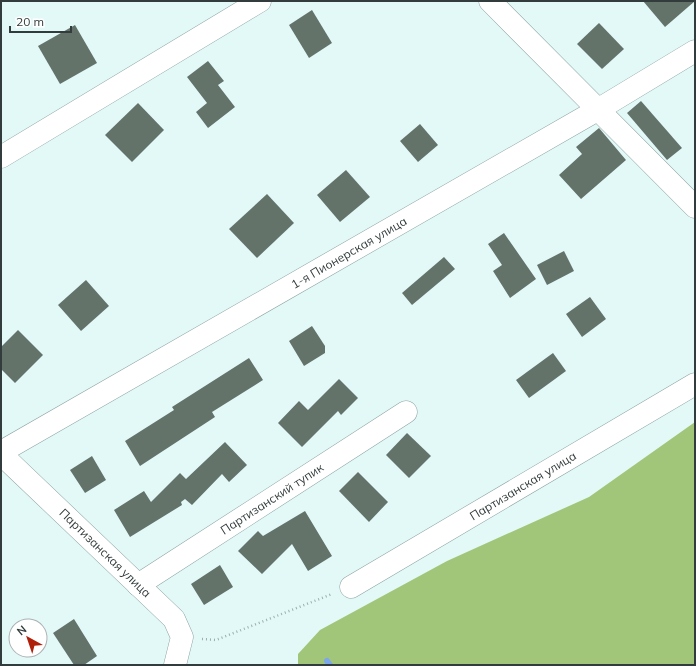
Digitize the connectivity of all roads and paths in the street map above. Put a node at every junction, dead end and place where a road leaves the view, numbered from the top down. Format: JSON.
{"nodes":[{"id":1,"x":260,"y":1,"type":"edge"},
{"id":2,"x":490,"y":1,"type":"edge"},
{"id":3,"x":695,"y":51,"type":"edge"},
{"id":4,"x":599,"y":109,"type":"junction"},
{"id":5,"x":1,"y":157,"type":"edge"},
{"id":6,"x":695,"y":207,"type":"edge"},
{"id":7,"x":695,"y":384,"type":"edge"},
{"id":8,"x":406,"y":412,"type":"dead end"},
{"id":9,"x":1,"y":453,"type":"edge"},
{"id":10,"x":138,"y":585,"type":"junction"},
{"id":11,"x":351,"y":587,"type":"joint"},
{"id":12,"x":182,"y":637,"type":"junction"},
{"id":13,"x":175,"y":665,"type":"edge"}],
"edges":[{"from":1,"to":5,"type":"street"},
{"from":2,"to":4,"type":"street"},
{"from":3,"to":4,"type":"street","name":"1-я Пионерская улица"},
{"from":4,"to":6,"type":"street"},
{"from":4,"to":9,"type":"street","name":"1-я Пионерская улица"},
{"from":7,"to":11,"type":"street","name":"Партизанская улица"},
{"from":8,"to":10,"type":"street","name":"Партизанский тупик"},
{"from":9,"to":10,"type":"street","name":"Партизанская улица"},
{"from":10,"to":12,"type":"street","name":"Партизанская улица"},
{"from":11,"to":12,"type":"path"},
{"from":12,"to":13,"type":"street"}]}
